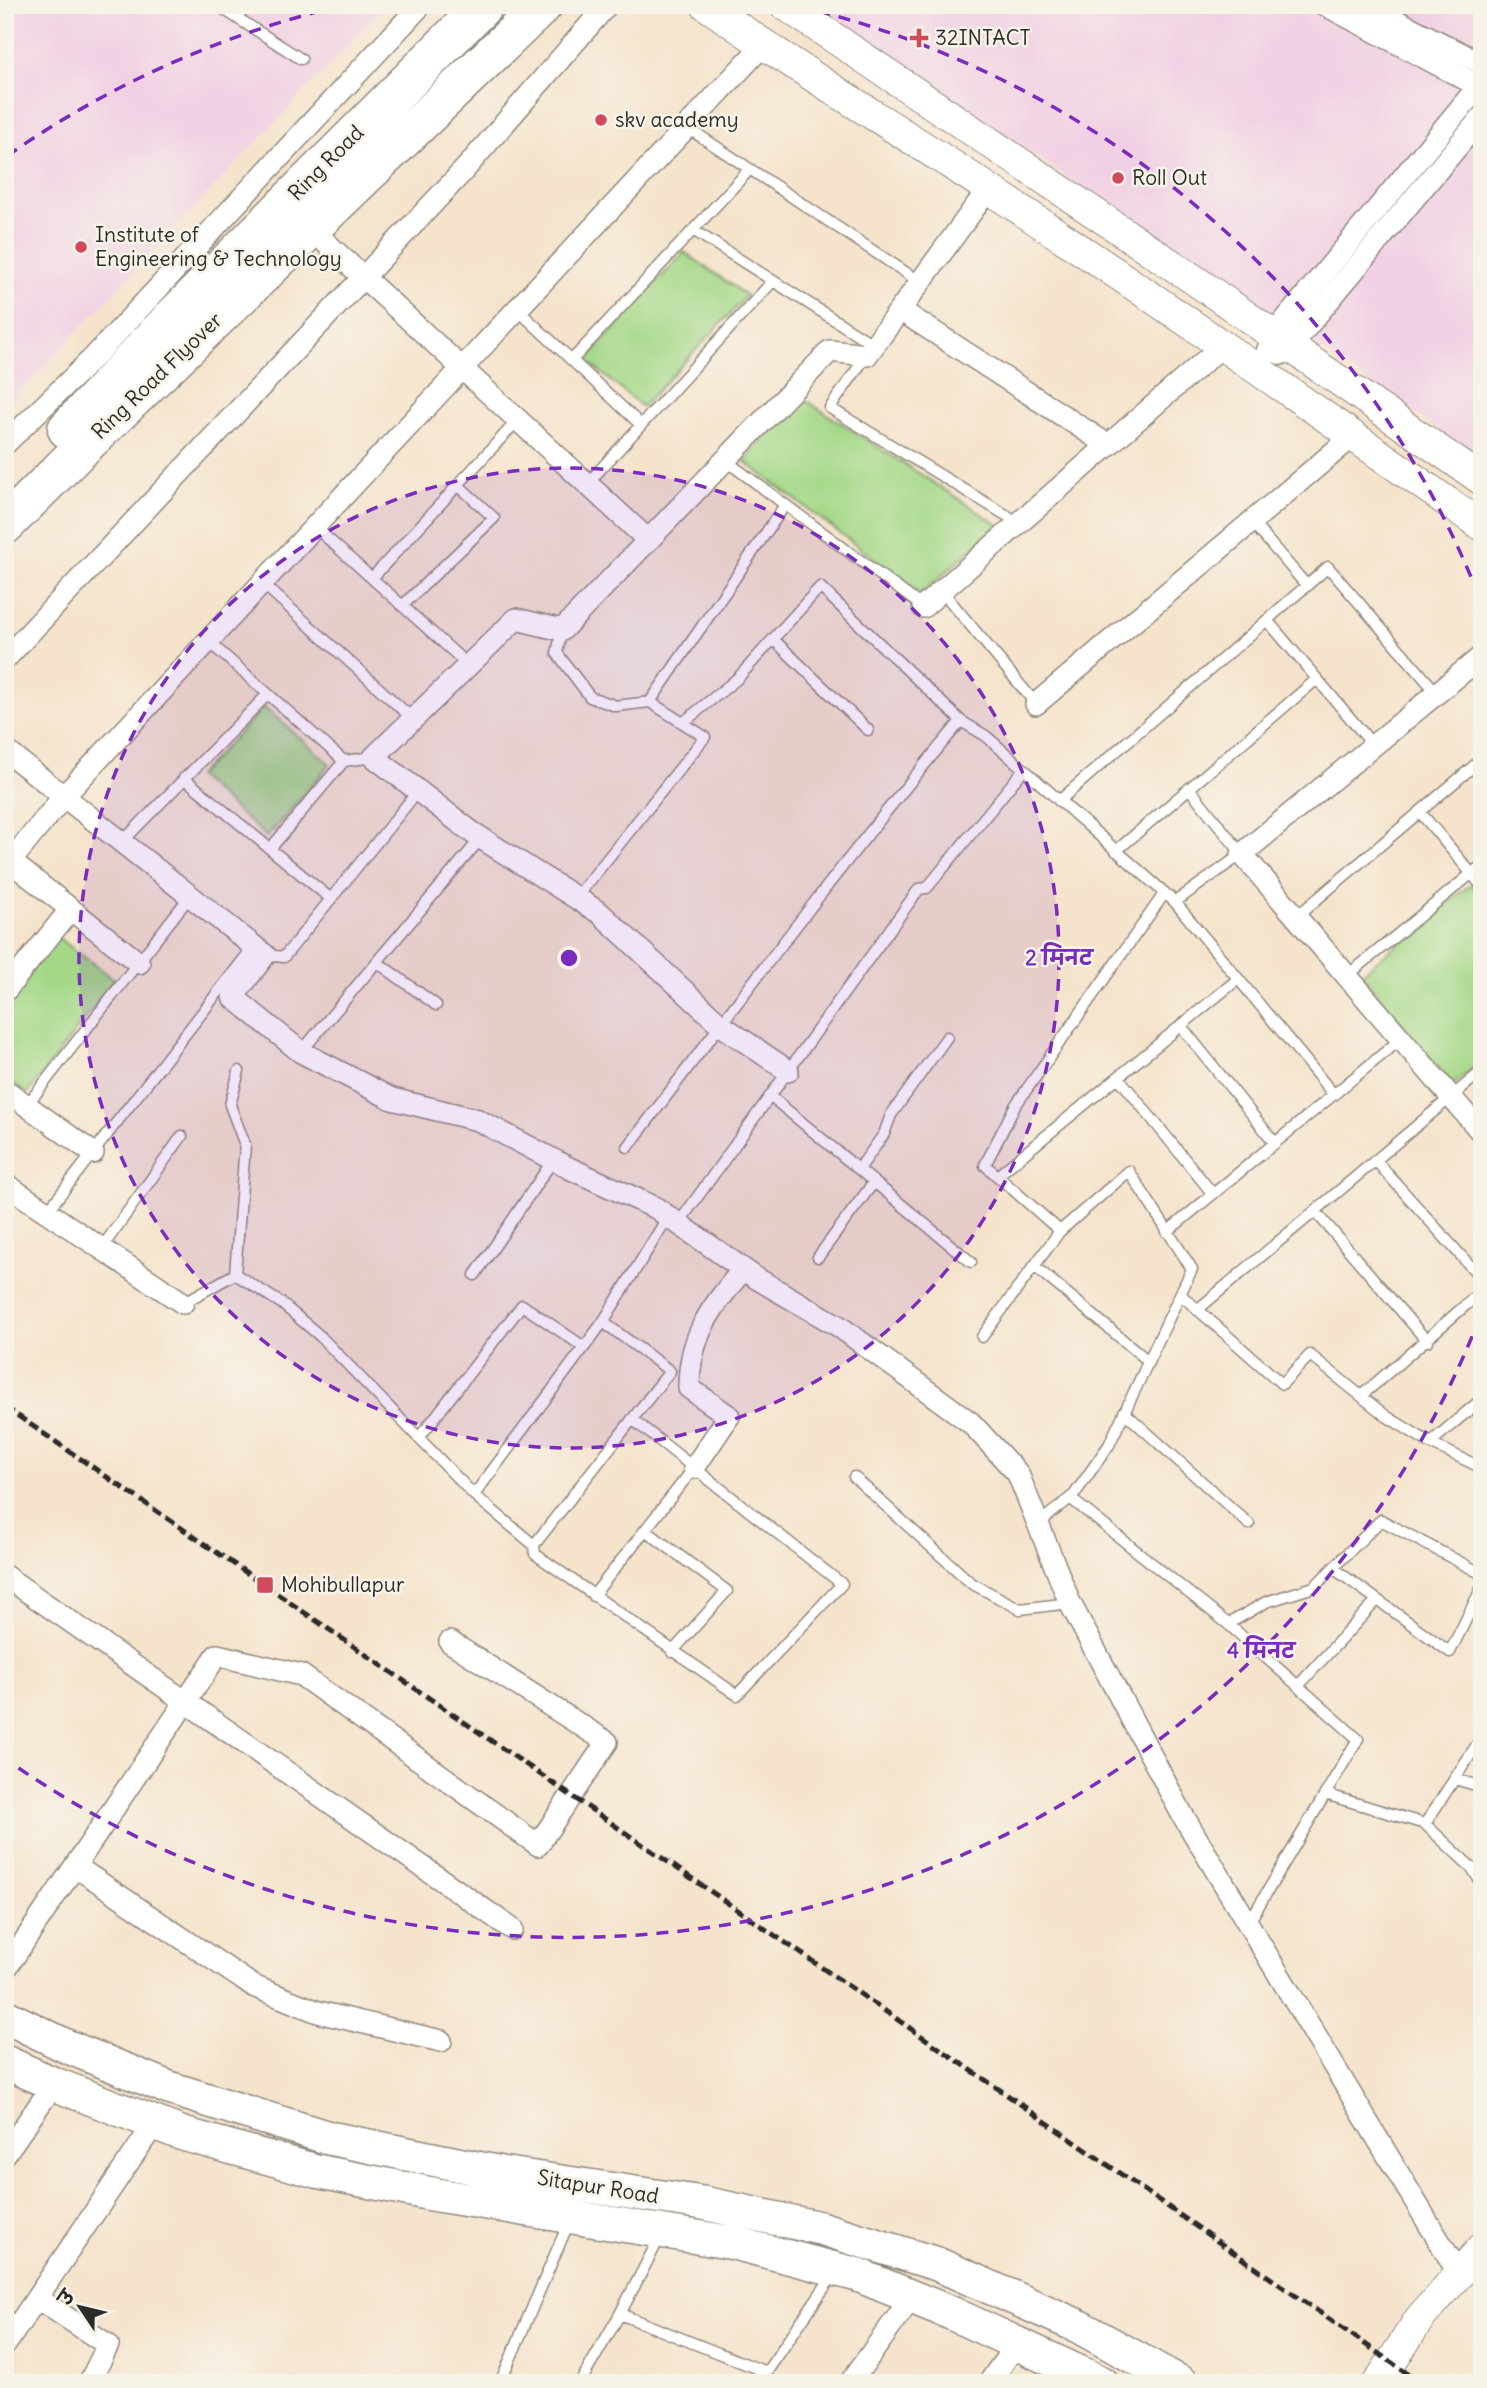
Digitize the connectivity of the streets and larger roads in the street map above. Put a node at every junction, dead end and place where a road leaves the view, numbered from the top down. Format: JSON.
{"nodes":[{"id":1,"x":421,"y":5,"type":"edge"},
{"id":2,"x":484,"y":5,"type":"edge"},
{"id":3,"x":543,"y":5,"type":"edge"},
{"id":4,"x":607,"y":5,"type":"edge"},
{"id":5,"x":706,"y":5,"type":"edge"},
{"id":6,"x":785,"y":5,"type":"edge"},
{"id":7,"x":1325,"y":5,"type":"edge"},
{"id":8,"x":1366,"y":5,"type":"edge"},
{"id":9,"x":763,"y":45,"type":"junction"},
{"id":10,"x":1482,"y":64,"type":"edge"},
{"id":11,"x":1480,"y":86,"type":"edge"},
{"id":12,"x":1482,"y":117,"type":"edge"},
{"id":13,"x":989,"y":188,"type":"junction"},
{"id":14,"x":310,"y":228,"type":"junction"},
{"id":15,"x":363,"y":277,"type":"junction"},
{"id":16,"x":900,"y":310,"type":"junction"},
{"id":17,"x":168,"y":322,"type":"junction"},
{"id":18,"x":1282,"y":341,"type":"junction"},
{"id":19,"x":1223,"y":345,"type":"junction"},
{"id":20,"x":95,"y":356,"type":"junction"},
{"id":21,"x":462,"y":368,"type":"junction"},
{"id":22,"x":1260,"y":370,"type":"junction"},
{"id":23,"x":1353,"y":436,"type":"junction"},
{"id":24,"x":5,"y":444,"type":"edge"},
{"id":25,"x":1108,"y":445,"type":"junction"},
{"id":26,"x":1482,"y":480,"type":"edge"},
{"id":27,"x":5,"y":494,"type":"edge"},
{"id":28,"x":5,"y":525,"type":"edge"},
{"id":29,"x":1482,"y":526,"type":"edge"},
{"id":30,"x":648,"y":540,"type":"junction"},
{"id":31,"x":923,"y":607,"type":"road end"},
{"id":32,"x":1481,"y":658,"type":"edge"},
{"id":33,"x":5,"y":659,"type":"edge"},
{"id":34,"x":1035,"y":704,"type":"road end"},
{"id":35,"x":5,"y":750,"type":"edge"},
{"id":36,"x":64,"y":796,"type":"junction"},
{"id":37,"x":8,"y":865,"type":"edge"},
{"id":38,"x":70,"y":910,"type":"junction"},
{"id":39,"x":139,"y":964,"type":"road end"},
{"id":40,"x":5,"y":991,"type":"edge"},
{"id":41,"x":788,"y":1071,"type":"road end"},
{"id":42,"x":5,"y":1090,"type":"edge"},
{"id":43,"x":1482,"y":1133,"type":"edge"},
{"id":44,"x":93,"y":1153,"type":"road end"},
{"id":45,"x":5,"y":1184,"type":"edge"},
{"id":46,"x":743,"y":1269,"type":"junction"},
{"id":47,"x":183,"y":1303,"type":"road end"},
{"id":48,"x":694,"y":1468,"type":"road end"},
{"id":49,"x":5,"y":1576,"type":"edge"},
{"id":50,"x":450,"y":1642,"type":"dead end"},
{"id":51,"x":185,"y":1703,"type":"junction"},
{"id":52,"x":75,"y":1866,"type":"junction"},
{"id":53,"x":512,"y":1929,"type":"dead end"},
{"id":54,"x":5,"y":1970,"type":"edge"},
{"id":55,"x":5,"y":2016,"type":"edge"},
{"id":56,"x":441,"y":2041,"type":"dead end"},
{"id":57,"x":5,"y":2062,"type":"edge"},
{"id":58,"x":54,"y":2084,"type":"junction"},
{"id":59,"x":155,"y":2123,"type":"junction"},
{"id":60,"x":5,"y":2154,"type":"edge"},
{"id":61,"x":1482,"y":2248,"type":"edge"},
{"id":62,"x":1459,"y":2274,"type":"junction"},
{"id":63,"x":912,"y":2297,"type":"junction"},
{"id":64,"x":37,"y":2298,"type":"junction"},
{"id":65,"x":1017,"y":2343,"type":"junction"},
{"id":66,"x":5,"y":2345,"type":"edge"},
{"id":67,"x":89,"y":2383,"type":"edge"},
{"id":68,"x":850,"y":2383,"type":"edge"},
{"id":69,"x":989,"y":2383,"type":"edge"},
{"id":70,"x":1101,"y":2383,"type":"edge"},
{"id":71,"x":1181,"y":2383,"type":"edge"},
{"id":72,"x":1378,"y":2383,"type":"edge"}],
"edges":[{"from":1,"to":20,"type":"street"},
{"from":2,"to":17,"type":"highway","name":"Ring Road"},
{"from":3,"to":14,"type":"highway","name":"Ring Road"},
{"from":4,"to":15,"type":"street"},
{"from":5,"to":9,"type":"street"},
{"from":6,"to":18,"type":"street"},
{"from":7,"to":11,"type":"street"},
{"from":8,"to":10,"type":"street"},
{"from":9,"to":13,"type":"street"},
{"from":9,"to":21,"type":"street"},
{"from":11,"to":18,"type":"street"},
{"from":12,"to":18,"type":"street"},
{"from":13,"to":16,"type":"street"},
{"from":13,"to":19,"type":"street"},
{"from":14,"to":15,"type":"street"},
{"from":14,"to":28,"type":"highway","name":"Ring Road Flyover"},
{"from":15,"to":21,"type":"street"},
{"from":15,"to":33,"type":"street"},
{"from":16,"to":25,"type":"street"},
{"from":16,"to":30,"type":"street"},
{"from":17,"to":20,"type":"street"},
{"from":17,"to":27,"type":"highway","name":"Ring Road Flyover"},
{"from":18,"to":22,"type":"street"},
{"from":18,"to":26,"type":"street"},
{"from":19,"to":22,"type":"street"},
{"from":19,"to":25,"type":"street"},
{"from":20,"to":24,"type":"street"},
{"from":21,"to":30,"type":"street"},
{"from":21,"to":36,"type":"street"},
{"from":22,"to":23,"type":"street"},
{"from":23,"to":29,"type":"street"},
{"from":23,"to":34,"type":"street"},
{"from":25,"to":31,"type":"street"},
{"from":30,"to":41,"type":"street"},
{"from":32,"to":43,"type":"street"},
{"from":35,"to":36,"type":"street"},
{"from":36,"to":37,"type":"street"},
{"from":36,"to":46,"type":"street"},
{"from":37,"to":38,"type":"street"},
{"from":38,"to":39,"type":"street"},
{"from":38,"to":40,"type":"street"},
{"from":42,"to":44,"type":"street"},
{"from":45,"to":47,"type":"street"},
{"from":46,"to":48,"type":"street"},
{"from":46,"to":62,"type":"street"},
{"from":49,"to":51,"type":"street"},
{"from":50,"to":51,"type":"street"},
{"from":51,"to":52,"type":"street"},
{"from":51,"to":53,"type":"street"},
{"from":52,"to":54,"type":"street"},
{"from":52,"to":56,"type":"street"},
{"from":55,"to":71,"type":"main road","name":"Sitapur Road"},
{"from":57,"to":58,"type":"main road","name":"Sitapur Road"},
{"from":58,"to":59,"type":"main road","name":"Sitapur Road"},
{"from":58,"to":60,"type":"street"},
{"from":59,"to":63,"type":"main road","name":"Sitapur Road"},
{"from":59,"to":64,"type":"street"},
{"from":61,"to":62,"type":"street"},
{"from":62,"to":72,"type":"street"},
{"from":63,"to":65,"type":"main road","name":"Sitapur Road"},
{"from":63,"to":68,"type":"street"},
{"from":64,"to":66,"type":"street"},
{"from":64,"to":67,"type":"street"},
{"from":65,"to":69,"type":"street"},
{"from":65,"to":70,"type":"main road","name":"Sitapur Road"}]}
